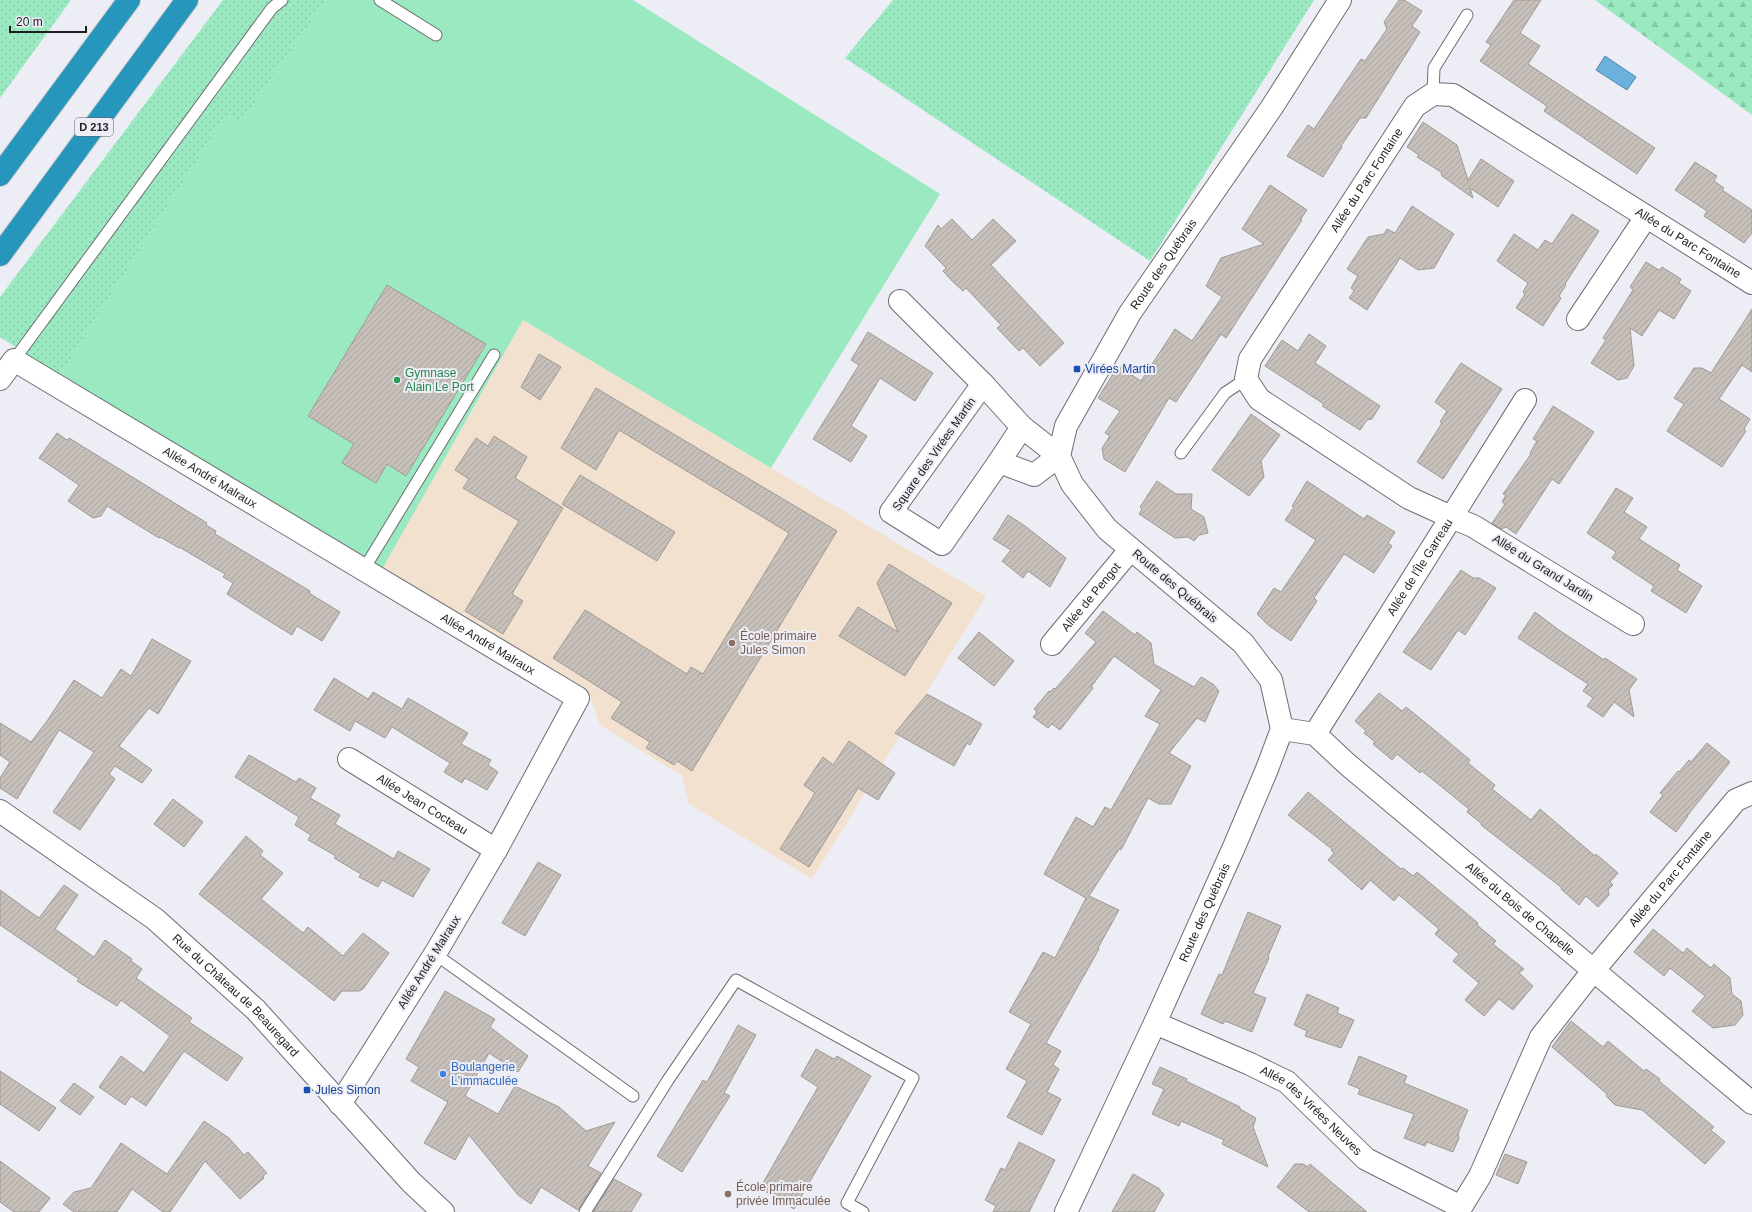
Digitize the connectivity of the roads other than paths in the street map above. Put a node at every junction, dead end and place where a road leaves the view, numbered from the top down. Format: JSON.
{"nodes":[{"id":1,"x":129,"y":0,"type":"edge"},
{"id":2,"x":187,"y":0,"type":"edge"},
{"id":3,"x":282,"y":0,"type":"edge"},
{"id":4,"x":380,"y":0,"type":"edge"},
{"id":5,"x":1340,"y":0,"type":"edge"},
{"id":6,"x":1467,"y":15,"type":"dead end"},
{"id":7,"x":436,"y":35,"type":"dead end"},
{"id":8,"x":1433,"y":94,"type":"junction"},
{"id":9,"x":0,"y":175,"type":"edge"},
{"id":10,"x":1646,"y":217,"type":"junction"},
{"id":11,"x":0,"y":255,"type":"edge"},
{"id":12,"x":1752,"y":284,"type":"edge"},
{"id":13,"x":900,"y":301,"type":"dead end"},
{"id":14,"x":1578,"y":319,"type":"dead end"},
{"id":15,"x":494,"y":355,"type":"dead end"},
{"id":16,"x":14,"y":360,"type":"junction"},
{"id":17,"x":1246,"y":379,"type":"junction"},
{"id":18,"x":0,"y":380,"type":"edge"},
{"id":19,"x":983,"y":384,"type":"junction"},
{"id":20,"x":1525,"y":400,"type":"dead end"},
{"id":21,"x":1022,"y":427,"type":"junction"},
{"id":22,"x":1181,"y":453,"type":"dead end"},
{"id":23,"x":1059,"y":456,"type":"junction"},
{"id":24,"x":999,"y":462,"type":"junction"},
{"id":25,"x":1450,"y":517,"type":"junction"},
{"id":26,"x":1130,"y":550,"type":"junction"},
{"id":27,"x":364,"y":569,"type":"junction"},
{"id":28,"x":1633,"y":624,"type":"dead end"},
{"id":29,"x":1052,"y":644,"type":"dead end"},
{"id":30,"x":1282,"y":729,"type":"junction"},
{"id":31,"x":1315,"y":734,"type":"junction"},
{"id":32,"x":349,"y":759,"type":"dead end"},
{"id":33,"x":1752,"y":793,"type":"edge"},
{"id":34,"x":0,"y":811,"type":"edge"},
{"id":35,"x":496,"y":850,"type":"junction"},
{"id":36,"x":435,"y":954,"type":"junction"},
{"id":37,"x":1593,"y":971,"type":"junction"},
{"id":38,"x":1155,"y":1023,"type":"junction"},
{"id":39,"x":633,"y":1096,"type":"dead end"},
{"id":40,"x":1752,"y":1103,"type":"edge"},
{"id":41,"x":340,"y":1104,"type":"junction"},
{"id":42,"x":1463,"y":1210,"type":"edge"},
{"id":43,"x":443,"y":1212,"type":"edge"},
{"id":44,"x":585,"y":1212,"type":"edge"},
{"id":45,"x":863,"y":1212,"type":"edge"},
{"id":46,"x":1066,"y":1212,"type":"edge"}],
"edges":[{"from":1,"to":9,"type":"highway"},
{"from":2,"to":11,"type":"highway","number":"D 213"},
{"from":3,"to":16,"type":"lane"},
{"from":4,"to":7,"type":"lane"},
{"from":5,"to":23,"type":"street","name":"Route des Québrais"},
{"from":6,"to":8,"type":"lane"},
{"from":8,"to":10,"type":"street","name":"Allée du Parc Fontaine"},
{"from":8,"to":17,"type":"street","name":"Allée du Parc Fontaine"},
{"from":10,"to":12,"type":"street","name":"Allée du Parc Fontaine"},
{"from":10,"to":14,"type":"street"},
{"from":13,"to":19,"type":"street","name":"Square des Virées Martin"},
{"from":15,"to":27,"type":"lane"},
{"from":16,"to":18,"type":"street"},
{"from":16,"to":27,"type":"street","name":"Allée André Malraux"},
{"from":17,"to":22,"type":"lane"},
{"from":17,"to":25,"type":"street"},
{"from":19,"to":21,"type":"street","name":"Square des Virées Martin"},
{"from":19,"to":24,"type":"street","name":"Square des Virées Martin"},
{"from":20,"to":25,"type":"street","name":"Allée de l'Île Garreau"},
{"from":21,"to":23,"type":"street","name":"Square des Virées Martin"},
{"from":21,"to":24,"type":"street","name":"Square des Virées Martin"},
{"from":23,"to":24,"type":"street"},
{"from":23,"to":26,"type":"street","name":"Route des Québrais"},
{"from":25,"to":28,"type":"street","name":"Allée du Grand Jardin"},
{"from":25,"to":31,"type":"street","name":"Allée de l'Île Garreau"},
{"from":26,"to":29,"type":"street","name":"Allée de Pengot"},
{"from":26,"to":30,"type":"street","name":"Route des Québrais"},
{"from":27,"to":35,"type":"street","name":"Allée André Malraux"},
{"from":30,"to":31,"type":"street"},
{"from":30,"to":38,"type":"street","name":"Route des Québrais"},
{"from":31,"to":37,"type":"street","name":"Allée du Bois de Chapelle"},
{"from":32,"to":35,"type":"street","name":"Allée Jean Cocteau"},
{"from":33,"to":37,"type":"street","name":"Allée du Parc Fontaine"},
{"from":34,"to":41,"type":"street","name":"Rue du Château de Beauregard"},
{"from":35,"to":36,"type":"street","name":"Allée André Malraux"},
{"from":36,"to":39,"type":"lane"},
{"from":36,"to":41,"type":"street","name":"Allée André Malraux"},
{"from":37,"to":40,"type":"street","name":"Allée du Bois de Chapelle"},
{"from":37,"to":42,"type":"street","name":"Allée des Virées Neuves"},
{"from":38,"to":42,"type":"street","name":"Allée des Virées Neuves"},
{"from":38,"to":46,"type":"street","name":"Route des Québrais"},
{"from":41,"to":43,"type":"street","name":"Rue du Château de Beauregard"},
{"from":44,"to":45,"type":"lane"}]}
